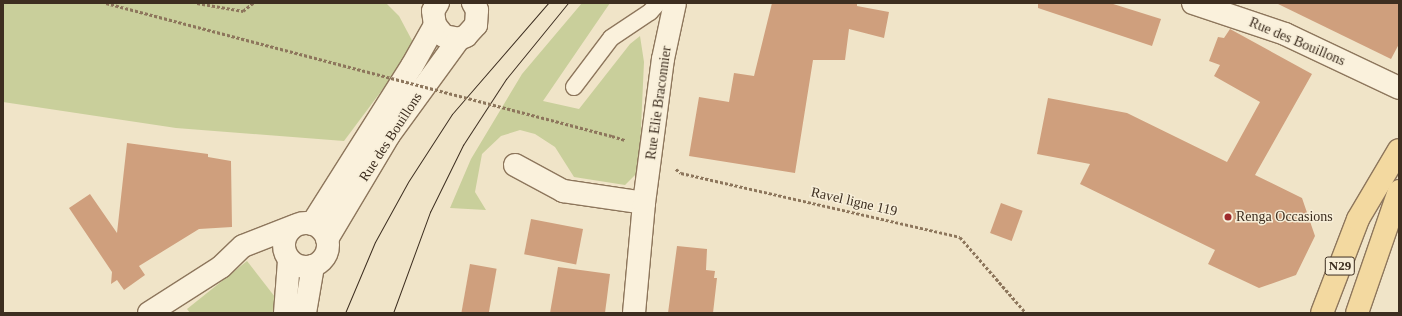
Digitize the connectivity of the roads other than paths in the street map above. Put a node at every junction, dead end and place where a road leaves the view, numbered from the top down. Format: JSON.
{"nodes":[{"id":1,"x":493,"y":3,"type":"edge"},
{"id":2,"x":658,"y":3,"type":"edge"},
{"id":3,"x":675,"y":3,"type":"edge"},
{"id":4,"x":1193,"y":3,"type":"edge"},
{"id":5,"x":475,"y":10,"type":"edge"},
{"id":6,"x":431,"y":11,"type":"edge"},
{"id":7,"x":459,"y":39,"type":"junction"},
{"id":8,"x":574,"y":88,"type":"dead end"},
{"id":9,"x":1399,"y":88,"type":"edge"},
{"id":10,"x":1399,"y":150,"type":"edge"},
{"id":11,"x":515,"y":165,"type":"dead end"},
{"id":12,"x":1399,"y":191,"type":"edge"},
{"id":13,"x":644,"y":204,"type":"junction"},
{"id":14,"x":303,"y":225,"type":"junction"},
{"id":15,"x":327,"y":239,"type":"junction"},
{"id":16,"x":287,"y":256,"type":"junction"},
{"id":17,"x":313,"y":266,"type":"junction"},
{"id":18,"x":221,"y":267,"type":"junction"},
{"id":19,"x":149,"y":313,"type":"edge"},
{"id":20,"x":285,"y":313,"type":"edge"},
{"id":21,"x":305,"y":313,"type":"edge"},
{"id":22,"x":634,"y":313,"type":"edge"},
{"id":23,"x":1322,"y":313,"type":"edge"},
{"id":24,"x":1357,"y":313,"type":"edge"}],
"edges":[{"from":1,"to":5,"type":"street"},
{"from":2,"to":8,"type":"lane"},
{"from":3,"to":13,"type":"street","name":"Rue Elie Braconnier"},
{"from":4,"to":9,"type":"street","name":"Rue des Bouillons"},
{"from":5,"to":7,"type":"street","name":"Rue des Bouillons"},
{"from":6,"to":7,"type":"street"},
{"from":6,"to":14,"type":"street","name":"Rue des Bouillons"},
{"from":7,"to":15,"type":"street","name":"Rue des Bouillons"},
{"from":10,"to":23,"type":"main road","number":"N29"},
{"from":11,"to":13,"type":"street"},
{"from":12,"to":24,"type":"main road","number":"N29"},
{"from":13,"to":22,"type":"street","name":"Rue Elie Braconnier"},
{"from":14,"to":15,"type":"street"},
{"from":14,"to":16,"type":"street"},
{"from":14,"to":18,"type":"street"},
{"from":15,"to":17,"type":"street"},
{"from":16,"to":17,"type":"street"},
{"from":16,"to":18,"type":"street"},
{"from":16,"to":20,"type":"street"},
{"from":17,"to":21,"type":"street"},
{"from":18,"to":19,"type":"street"}]}
